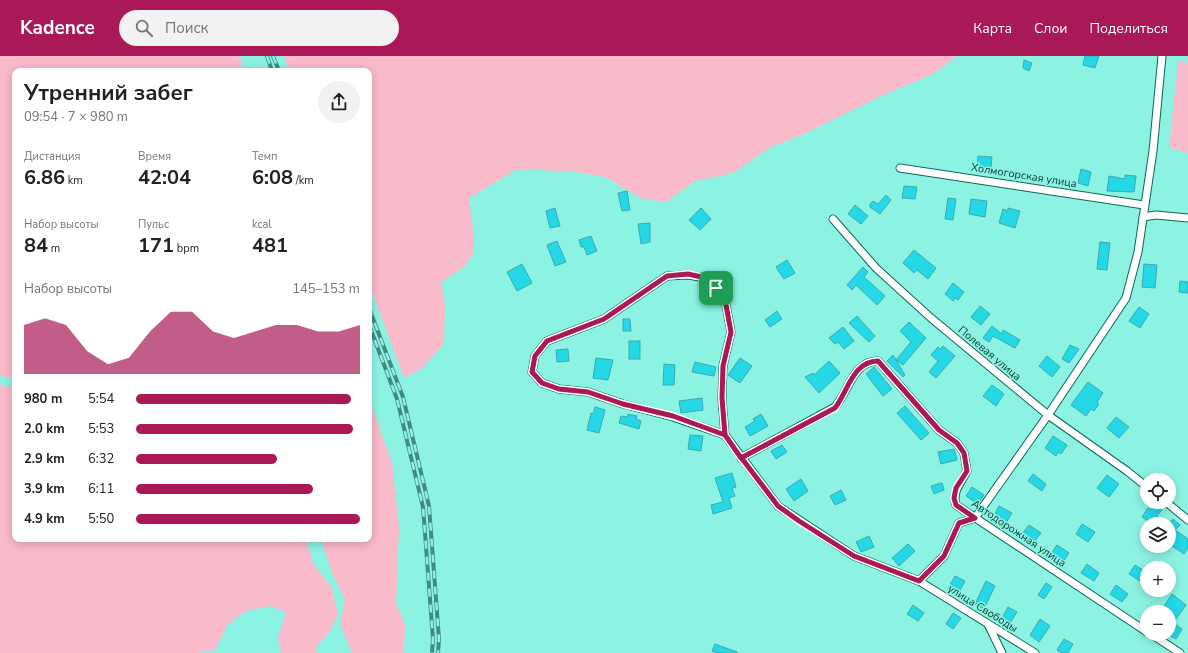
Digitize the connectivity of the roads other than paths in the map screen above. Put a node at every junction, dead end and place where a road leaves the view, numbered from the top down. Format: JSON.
{"nodes":[{"id":1,"x":1162,"y":56,"type":"edge"},
{"id":2,"x":900,"y":168,"type":"dead end"},
{"id":3,"x":1144,"y":205,"type":"junction"},
{"id":4,"x":1143,"y":217,"type":"junction"},
{"id":5,"x":1188,"y":218,"type":"edge"},
{"id":6,"x":832,"y":219,"type":"dead end"},
{"id":7,"x":1048,"y":415,"type":"junction"},
{"id":8,"x":725,"y":435,"type":"junction"},
{"id":9,"x":741,"y":458,"type":"junction"},
{"id":10,"x":1140,"y":481,"type":"edge"},
{"id":11,"x":1175,"y":509,"type":"edge"},
{"id":12,"x":975,"y":518,"type":"junction"},
{"id":13,"x":1188,"y":520,"type":"edge"},
{"id":14,"x":919,"y":581,"type":"junction"},
{"id":15,"x":988,"y":624,"type":"junction"},
{"id":16,"x":1140,"y":627,"type":"edge"},
{"id":17,"x":1162,"y":641,"type":"edge"},
{"id":18,"x":1002,"y":653,"type":"edge"},
{"id":19,"x":1035,"y":653,"type":"edge"},
{"id":20,"x":1180,"y":653,"type":"edge"}],
"edges":[{"from":1,"to":3,"type":"street"},
{"from":2,"to":3,"type":"street","name":"Холмогорская улица"},
{"from":3,"to":4,"type":"street"},
{"from":4,"to":5,"type":"street"},
{"from":4,"to":7,"type":"street"},
{"from":6,"to":7,"type":"street","name":"Полевая улица"},
{"from":7,"to":10,"type":"street","name":"Полевая улица"},
{"from":7,"to":12,"type":"street"},
{"from":8,"to":8,"type":"street"},
{"from":8,"to":9,"type":"street","name":"улица Свободы"},
{"from":9,"to":12,"type":"street","name":"Автодорожная улица"},
{"from":9,"to":14,"type":"street","name":"улица Свободы"},
{"from":11,"to":13,"type":"street"},
{"from":12,"to":14,"type":"street"},
{"from":12,"to":16,"type":"street","name":"Автодорожная улица"},
{"from":14,"to":15,"type":"street","name":"улица Свободы"},
{"from":15,"to":18,"type":"street"},
{"from":15,"to":19,"type":"street","name":"улица Свободы"},
{"from":17,"to":20,"type":"street"}]}
